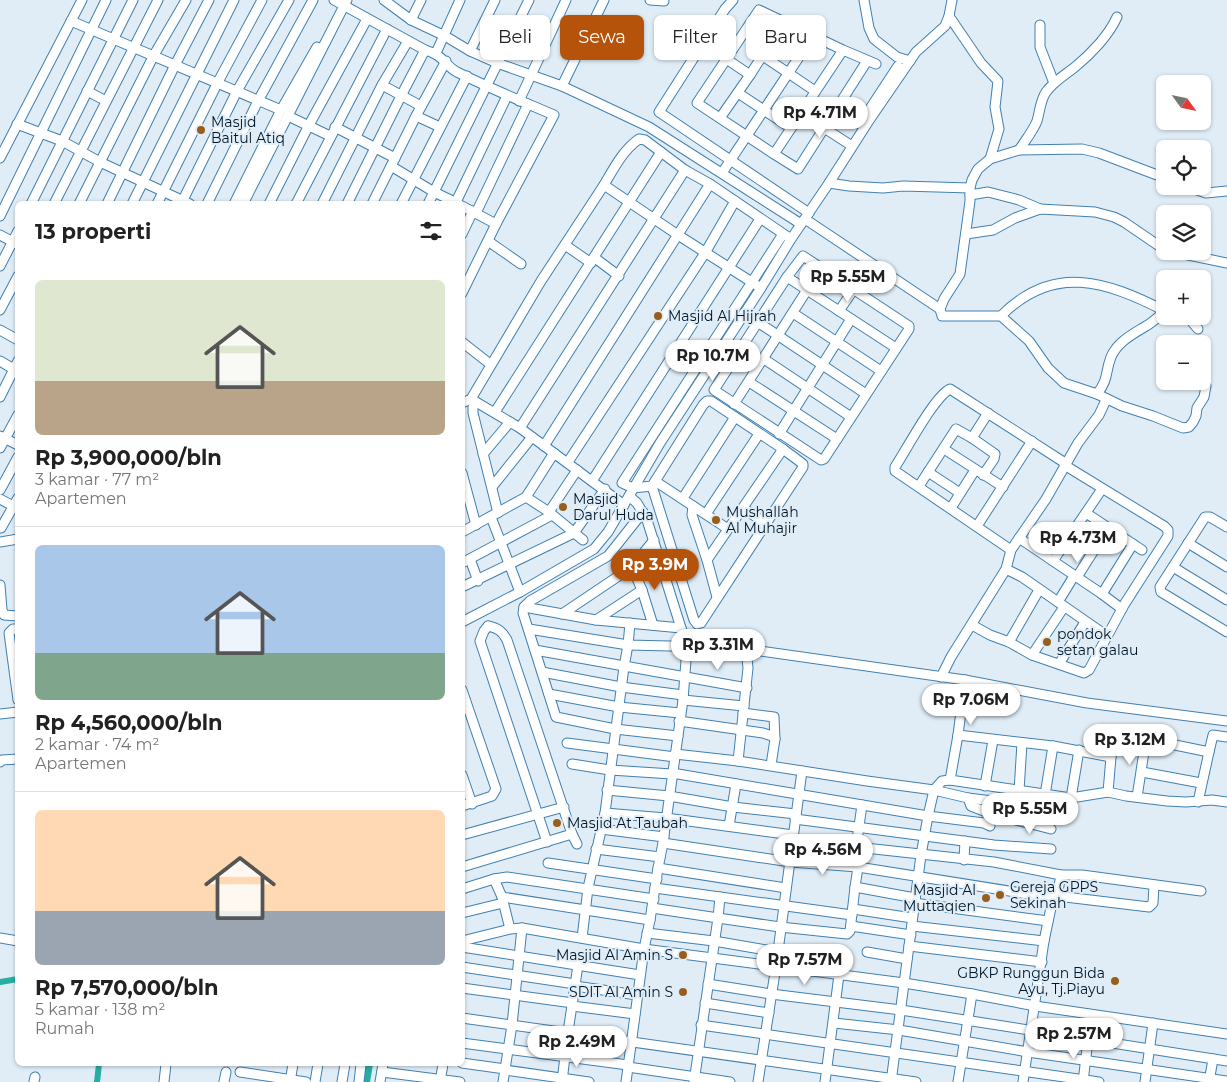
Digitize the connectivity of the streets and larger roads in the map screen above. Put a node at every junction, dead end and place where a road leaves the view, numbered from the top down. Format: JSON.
{"nodes":[{"id":1,"x":82,"y":0,"type":"edge"},
{"id":2,"x":106,"y":0,"type":"edge"},
{"id":3,"x":133,"y":0,"type":"edge"},
{"id":4,"x":158,"y":0,"type":"edge"},
{"id":5,"x":186,"y":0,"type":"edge"},
{"id":6,"x":209,"y":0,"type":"edge"},
{"id":7,"x":234,"y":0,"type":"edge"},
{"id":8,"x":262,"y":0,"type":"edge"},
{"id":9,"x":289,"y":0,"type":"edge"},
{"id":10,"x":313,"y":0,"type":"edge"},
{"id":11,"x":386,"y":0,"type":"edge"},
{"id":12,"x":421,"y":0,"type":"edge"},
{"id":13,"x":460,"y":0,"type":"edge"},
{"id":14,"x":495,"y":0,"type":"edge"},
{"id":15,"x":528,"y":0,"type":"edge"},
{"id":16,"x":566,"y":0,"type":"edge"},
{"id":17,"x":604,"y":0,"type":"edge"},
{"id":18,"x":650,"y":0,"type":"edge"},
{"id":19,"x":733,"y":0,"type":"edge"},
{"id":20,"x":864,"y":0,"type":"edge"},
{"id":21,"x":952,"y":0,"type":"edge"},
{"id":22,"x":664,"y":1,"type":"dead end"},
{"id":23,"x":342,"y":2,"type":"edge"},
{"id":24,"x":721,"y":15,"type":"edge"},
{"id":25,"x":756,"y":15,"type":"edge"},
{"id":26,"x":769,"y":15,"type":"edge"},
{"id":27,"x":949,"y":16,"type":"junction"},
{"id":28,"x":1117,"y":17,"type":"dead end"},
{"id":29,"x":367,"y":19,"type":"junction"},
{"id":30,"x":411,"y":20,"type":"junction"},
{"id":31,"x":71,"y":21,"type":"junction"},
{"id":32,"x":1040,"y":25,"type":"dead end"},
{"id":33,"x":386,"y":29,"type":"junction"},
{"id":34,"x":92,"y":30,"type":"junction"},
{"id":35,"x":746,"y":30,"type":"edge"},
{"id":36,"x":445,"y":36,"type":"junction"},
{"id":37,"x":114,"y":38,"type":"junction"},
{"id":38,"x":408,"y":41,"type":"junction"},
{"id":39,"x":826,"y":42,"type":"edge"},
{"id":40,"x":736,"y":44,"type":"edge"},
{"id":41,"x":134,"y":46,"type":"junction"},
{"id":42,"x":425,"y":50,"type":"junction"},
{"id":43,"x":842,"y":50,"type":"junction"},
{"id":44,"x":470,"y":51,"type":"junction"},
{"id":45,"x":436,"y":53,"type":"junction"},
{"id":46,"x":154,"y":55,"type":"junction"},
{"id":47,"x":692,"y":60,"type":"edge"},
{"id":48,"x":726,"y":60,"type":"edge"},
{"id":49,"x":730,"y":60,"type":"edge"},
{"id":50,"x":760,"y":60,"type":"edge"},
{"id":51,"x":769,"y":60,"type":"edge"},
{"id":52,"x":798,"y":60,"type":"edge"},
{"id":53,"x":867,"y":61,"type":"junction"},
{"id":54,"x":910,"y":61,"type":"junction"},
{"id":55,"x":446,"y":62,"type":"junction"},
{"id":56,"x":497,"y":63,"type":"junction"},
{"id":57,"x":876,"y":64,"type":"dead end"},
{"id":58,"x":175,"y":65,"type":"junction"},
{"id":59,"x":898,"y":66,"type":"dead end"},
{"id":60,"x":197,"y":74,"type":"junction"},
{"id":61,"x":789,"y":74,"type":"junction"},
{"id":62,"x":750,"y":75,"type":"junction"},
{"id":63,"x":467,"y":76,"type":"junction"},
{"id":64,"x":531,"y":76,"type":"junction"},
{"id":65,"x":217,"y":83,"type":"junction"},
{"id":66,"x":1054,"y":83,"type":"junction"},
{"id":67,"x":382,"y":85,"type":"junction"},
{"id":68,"x":487,"y":86,"type":"junction"},
{"id":69,"x":562,"y":86,"type":"junction"},
{"id":70,"x":87,"y":91,"type":"junction"},
{"id":71,"x":237,"y":91,"type":"junction"},
{"id":72,"x":815,"y":91,"type":"junction"},
{"id":73,"x":738,"y":93,"type":"junction"},
{"id":74,"x":401,"y":96,"type":"junction"},
{"id":75,"x":507,"y":96,"type":"junction"},
{"id":76,"x":106,"y":101,"type":"junction"},
{"id":77,"x":258,"y":101,"type":"junction"},
{"id":78,"x":523,"y":102,"type":"junction"},
{"id":79,"x":421,"y":106,"type":"junction"},
{"id":80,"x":765,"y":110,"type":"junction"},
{"id":81,"x":284,"y":113,"type":"junction"},
{"id":82,"x":801,"y":113,"type":"junction"},
{"id":83,"x":416,"y":116,"type":"junction"},
{"id":84,"x":720,"y":118,"type":"junction"},
{"id":85,"x":17,"y":124,"type":"junction"},
{"id":86,"x":309,"y":125,"type":"junction"},
{"id":87,"x":335,"y":126,"type":"junction"},
{"id":88,"x":440,"y":127,"type":"junction"},
{"id":89,"x":791,"y":128,"type":"junction"},
{"id":90,"x":825,"y":128,"type":"junction"},
{"id":91,"x":41,"y":134,"type":"junction"},
{"id":92,"x":330,"y":136,"type":"junction"},
{"id":93,"x":746,"y":136,"type":"junction"},
{"id":94,"x":355,"y":137,"type":"junction"},
{"id":95,"x":62,"y":141,"type":"junction"},
{"id":96,"x":850,"y":144,"type":"junction"},
{"id":97,"x":374,"y":147,"type":"junction"},
{"id":98,"x":1019,"y":150,"type":"junction"},
{"id":99,"x":80,"y":152,"type":"junction"},
{"id":100,"x":661,"y":152,"type":"junction"},
{"id":101,"x":774,"y":154,"type":"junction"},
{"id":102,"x":0,"y":158,"type":"edge"},
{"id":103,"x":990,"y":159,"type":"junction"},
{"id":104,"x":730,"y":160,"type":"junction"},
{"id":105,"x":100,"y":162,"type":"junction"},
{"id":106,"x":393,"y":162,"type":"junction"},
{"id":107,"x":685,"y":170,"type":"junction"},
{"id":108,"x":123,"y":172,"type":"junction"},
{"id":109,"x":722,"y":173,"type":"junction"},
{"id":110,"x":1156,"y":175,"type":"edge"},
{"id":111,"x":413,"y":179,"type":"junction"},
{"id":112,"x":143,"y":182,"type":"junction"},
{"id":113,"x":829,"y":183,"type":"junction"},
{"id":114,"x":710,"y":184,"type":"junction"},
{"id":115,"x":604,"y":185,"type":"junction"},
{"id":116,"x":163,"y":191,"type":"junction"},
{"id":117,"x":970,"y":191,"type":"junction"},
{"id":118,"x":1227,"y":191,"type":"edge"},
{"id":119,"x":434,"y":192,"type":"junction"},
{"id":120,"x":1211,"y":193,"type":"edge"},
{"id":121,"x":32,"y":201,"type":"edge"},
{"id":122,"x":56,"y":201,"type":"edge"},
{"id":123,"x":80,"y":201,"type":"edge"},
{"id":124,"x":108,"y":201,"type":"edge"},
{"id":125,"x":134,"y":201,"type":"edge"},
{"id":126,"x":158,"y":201,"type":"edge"},
{"id":127,"x":183,"y":201,"type":"edge"},
{"id":128,"x":185,"y":201,"type":"edge"},
{"id":129,"x":209,"y":201,"type":"edge"},
{"id":130,"x":236,"y":201,"type":"edge"},
{"id":131,"x":244,"y":201,"type":"edge"},
{"id":132,"x":271,"y":201,"type":"edge"},
{"id":133,"x":298,"y":201,"type":"edge"},
{"id":134,"x":323,"y":201,"type":"edge"},
{"id":135,"x":348,"y":201,"type":"edge"},
{"id":136,"x":374,"y":201,"type":"edge"},
{"id":137,"x":402,"y":201,"type":"edge"},
{"id":138,"x":430,"y":201,"type":"edge"},
{"id":139,"x":452,"y":201,"type":"edge"},
{"id":140,"x":459,"y":201,"type":"edge"},
{"id":141,"x":735,"y":201,"type":"junction"},
{"id":142,"x":629,"y":202,"type":"junction"},
{"id":143,"x":465,"y":207,"type":"edge"},
{"id":144,"x":1040,"y":209,"type":"junction"},
{"id":145,"x":475,"y":212,"type":"junction"},
{"id":146,"x":0,"y":216,"type":"edge"},
{"id":147,"x":805,"y":217,"type":"junction"},
{"id":148,"x":655,"y":219,"type":"junction"},
{"id":149,"x":760,"y":219,"type":"junction"},
{"id":150,"x":496,"y":224,"type":"junction"},
{"id":151,"x":465,"y":229,"type":"edge"},
{"id":152,"x":966,"y":234,"type":"junction"},
{"id":153,"x":0,"y":235,"type":"edge"},
{"id":154,"x":678,"y":236,"type":"junction"},
{"id":155,"x":787,"y":236,"type":"junction"},
{"id":156,"x":488,"y":241,"type":"junction"},
{"id":157,"x":15,"y":242,"type":"edge"},
{"id":158,"x":1156,"y":244,"type":"edge"},
{"id":159,"x":565,"y":245,"type":"junction"},
{"id":160,"x":705,"y":253,"type":"junction"},
{"id":161,"x":1211,"y":260,"type":"edge"},
{"id":162,"x":593,"y":261,"type":"junction"},
{"id":163,"x":1227,"y":263,"type":"edge"},
{"id":164,"x":521,"y":264,"type":"dead end"},
{"id":165,"x":0,"y":266,"type":"edge"},
{"id":166,"x":730,"y":268,"type":"junction"},
{"id":167,"x":467,"y":273,"type":"edge"},
{"id":168,"x":619,"y":276,"type":"junction"},
{"id":169,"x":787,"y":277,"type":"junction"},
{"id":170,"x":15,"y":282,"type":"edge"},
{"id":171,"x":752,"y":283,"type":"junction"},
{"id":172,"x":761,"y":288,"type":"junction"},
{"id":173,"x":854,"y":289,"type":"junction"},
{"id":174,"x":808,"y":290,"type":"junction"},
{"id":175,"x":1156,"y":307,"type":"edge"},
{"id":176,"x":940,"y":309,"type":"junction"},
{"id":177,"x":0,"y":310,"type":"edge"},
{"id":178,"x":839,"y":311,"type":"junction"},
{"id":179,"x":793,"y":312,"type":"junction"},
{"id":180,"x":1001,"y":316,"type":"junction"},
{"id":181,"x":752,"y":318,"type":"junction"},
{"id":182,"x":1156,"y":318,"type":"edge"},
{"id":183,"x":851,"y":319,"type":"junction"},
{"id":184,"x":1195,"y":325,"type":"edge"},
{"id":185,"x":1198,"y":329,"type":"dead end"},
{"id":186,"x":0,"y":330,"type":"edge"},
{"id":187,"x":15,"y":335,"type":"edge"},
{"id":188,"x":779,"y":335,"type":"junction"},
{"id":189,"x":836,"y":341,"type":"junction"},
{"id":190,"x":465,"y":344,"type":"edge"},
{"id":191,"x":896,"y":348,"type":"junction"},
{"id":192,"x":764,"y":359,"type":"junction"},
{"id":193,"x":0,"y":362,"type":"edge"},
{"id":194,"x":490,"y":364,"type":"junction"},
{"id":195,"x":822,"y":364,"type":"junction"},
{"id":196,"x":15,"y":367,"type":"edge"},
{"id":197,"x":15,"y":369,"type":"edge"},
{"id":198,"x":881,"y":370,"type":"junction"},
{"id":199,"x":749,"y":382,"type":"junction"},
{"id":200,"x":808,"y":388,"type":"junction"},
{"id":201,"x":1205,"y":390,"type":"edge"},
{"id":202,"x":866,"y":394,"type":"junction"},
{"id":203,"x":1097,"y":394,"type":"junction"},
{"id":204,"x":0,"y":397,"type":"edge"},
{"id":205,"x":1106,"y":400,"type":"junction"},
{"id":206,"x":470,"y":401,"type":"edge"},
{"id":207,"x":734,"y":404,"type":"junction"},
{"id":208,"x":793,"y":411,"type":"junction"},
{"id":209,"x":495,"y":412,"type":"junction"},
{"id":210,"x":988,"y":413,"type":"junction"},
{"id":211,"x":735,"y":417,"type":"junction"},
{"id":212,"x":851,"y":417,"type":"junction"},
{"id":213,"x":15,"y":419,"type":"edge"},
{"id":214,"x":510,"y":422,"type":"junction"},
{"id":215,"x":520,"y":428,"type":"junction"},
{"id":216,"x":759,"y":434,"type":"junction"},
{"id":217,"x":779,"y":434,"type":"junction"},
{"id":218,"x":2,"y":437,"type":"edge"},
{"id":219,"x":532,"y":437,"type":"junction"},
{"id":220,"x":972,"y":438,"type":"junction"},
{"id":221,"x":837,"y":439,"type":"junction"},
{"id":222,"x":1032,"y":441,"type":"junction"},
{"id":223,"x":15,"y":443,"type":"edge"},
{"id":224,"x":544,"y":446,"type":"junction"},
{"id":225,"x":0,"y":448,"type":"edge"},
{"id":226,"x":783,"y":448,"type":"junction"},
{"id":227,"x":944,"y":448,"type":"junction"},
{"id":228,"x":483,"y":454,"type":"junction"},
{"id":229,"x":554,"y":454,"type":"junction"},
{"id":230,"x":568,"y":462,"type":"junction"},
{"id":231,"x":15,"y":463,"type":"edge"},
{"id":232,"x":1066,"y":466,"type":"junction"},
{"id":233,"x":577,"y":470,"type":"junction"},
{"id":234,"x":928,"y":472,"type":"junction"},
{"id":235,"x":979,"y":473,"type":"junction"},
{"id":236,"x":592,"y":481,"type":"junction"},
{"id":237,"x":622,"y":483,"type":"junction"},
{"id":238,"x":465,"y":484,"type":"edge"},
{"id":239,"x":919,"y":486,"type":"junction"},
{"id":240,"x":1003,"y":487,"type":"junction"},
{"id":241,"x":492,"y":488,"type":"junction"},
{"id":242,"x":642,"y":488,"type":"junction"},
{"id":243,"x":605,"y":489,"type":"junction"},
{"id":244,"x":1102,"y":489,"type":"junction"},
{"id":245,"x":0,"y":490,"type":"edge"},
{"id":246,"x":960,"y":493,"type":"junction"},
{"id":247,"x":614,"y":496,"type":"junction"},
{"id":248,"x":526,"y":497,"type":"junction"},
{"id":249,"x":683,"y":498,"type":"junction"},
{"id":250,"x":0,"y":499,"type":"edge"},
{"id":251,"x":15,"y":504,"type":"edge"},
{"id":252,"x":624,"y":505,"type":"junction"},
{"id":253,"x":15,"y":506,"type":"edge"},
{"id":254,"x":693,"y":506,"type":"junction"},
{"id":255,"x":743,"y":508,"type":"junction"},
{"id":256,"x":951,"y":508,"type":"junction"},
{"id":257,"x":643,"y":512,"type":"junction"},
{"id":258,"x":550,"y":513,"type":"junction"},
{"id":259,"x":1086,"y":513,"type":"junction"},
{"id":260,"x":706,"y":514,"type":"junction"},
{"id":261,"x":495,"y":515,"type":"junction"},
{"id":262,"x":765,"y":523,"type":"junction"},
{"id":263,"x":476,"y":525,"type":"junction"},
{"id":264,"x":978,"y":526,"type":"junction"},
{"id":265,"x":1,"y":528,"type":"dead end"},
{"id":266,"x":1108,"y":528,"type":"junction"},
{"id":267,"x":1227,"y":528,"type":"edge"},
{"id":268,"x":728,"y":529,"type":"junction"},
{"id":269,"x":465,"y":530,"type":"edge"},
{"id":270,"x":574,"y":533,"type":"junction"},
{"id":271,"x":1019,"y":538,"type":"junction"},
{"id":272,"x":15,"y":540,"type":"edge"},
{"id":273,"x":654,"y":540,"type":"junction"},
{"id":274,"x":0,"y":542,"type":"edge"},
{"id":275,"x":500,"y":542,"type":"junction"},
{"id":276,"x":1188,"y":543,"type":"junction"},
{"id":277,"x":1133,"y":544,"type":"junction"},
{"id":278,"x":594,"y":549,"type":"junction"},
{"id":279,"x":1011,"y":550,"type":"junction"},
{"id":280,"x":1142,"y":550,"type":"dead end"},
{"id":281,"x":708,"y":560,"type":"junction"},
{"id":282,"x":466,"y":561,"type":"edge"},
{"id":283,"x":1053,"y":561,"type":"junction"},
{"id":284,"x":510,"y":565,"type":"junction"},
{"id":285,"x":1227,"y":566,"type":"edge"},
{"id":286,"x":632,"y":567,"type":"junction"},
{"id":287,"x":1173,"y":567,"type":"junction"},
{"id":288,"x":1006,"y":570,"type":"junction"},
{"id":289,"x":678,"y":572,"type":"junction"},
{"id":290,"x":666,"y":576,"type":"junction"},
{"id":291,"x":1076,"y":577,"type":"junction"},
{"id":292,"x":478,"y":580,"type":"junction"},
{"id":293,"x":0,"y":585,"type":"edge"},
{"id":294,"x":465,"y":586,"type":"edge"},
{"id":295,"x":642,"y":590,"type":"junction"},
{"id":296,"x":1040,"y":590,"type":"junction"},
{"id":297,"x":520,"y":592,"type":"junction"},
{"id":298,"x":1102,"y":594,"type":"junction"},
{"id":299,"x":717,"y":597,"type":"junction"},
{"id":300,"x":1227,"y":600,"type":"edge"},
{"id":301,"x":1061,"y":604,"type":"junction"},
{"id":302,"x":524,"y":607,"type":"junction"},
{"id":303,"x":1122,"y":609,"type":"junction"},
{"id":304,"x":480,"y":611,"type":"junction"},
{"id":305,"x":562,"y":614,"type":"junction"},
{"id":306,"x":15,"y":616,"type":"edge"},
{"id":307,"x":465,"y":620,"type":"edge"},
{"id":308,"x":596,"y":620,"type":"junction"},
{"id":309,"x":1085,"y":622,"type":"junction"},
{"id":310,"x":630,"y":623,"type":"junction"},
{"id":311,"x":653,"y":625,"type":"junction"},
{"id":312,"x":972,"y":625,"type":"junction"},
{"id":313,"x":488,"y":626,"type":"junction"},
{"id":314,"x":682,"y":628,"type":"junction"},
{"id":315,"x":15,"y":629,"type":"edge"},
{"id":316,"x":529,"y":630,"type":"junction"},
{"id":317,"x":1227,"y":632,"type":"edge"},
{"id":318,"x":1107,"y":636,"type":"junction"},
{"id":319,"x":1009,"y":642,"type":"junction"},
{"id":320,"x":628,"y":645,"type":"junction"},
{"id":321,"x":687,"y":647,"type":"junction"},
{"id":322,"x":746,"y":649,"type":"junction"},
{"id":323,"x":535,"y":650,"type":"junction"},
{"id":324,"x":1032,"y":656,"type":"junction"},
{"id":325,"x":1059,"y":664,"type":"junction"},
{"id":326,"x":624,"y":667,"type":"junction"},
{"id":327,"x":542,"y":672,"type":"junction"},
{"id":328,"x":942,"y":677,"type":"junction"},
{"id":329,"x":15,"y":678,"type":"edge"},
{"id":330,"x":686,"y":678,"type":"junction"},
{"id":331,"x":964,"y":680,"type":"junction"},
{"id":332,"x":621,"y":688,"type":"junction"},
{"id":333,"x":746,"y":688,"type":"junction"},
{"id":334,"x":549,"y":694,"type":"junction"},
{"id":335,"x":683,"y":698,"type":"junction"},
{"id":336,"x":465,"y":699,"type":"edge"},
{"id":337,"x":619,"y":707,"type":"junction"},
{"id":338,"x":743,"y":709,"type":"junction"},
{"id":339,"x":680,"y":717,"type":"junction"},
{"id":340,"x":1227,"y":721,"type":"edge"},
{"id":341,"x":615,"y":729,"type":"junction"},
{"id":342,"x":740,"y":730,"type":"junction"},
{"id":343,"x":958,"y":735,"type":"junction"},
{"id":344,"x":678,"y":736,"type":"junction"},
{"id":345,"x":1227,"y":737,"type":"edge"},
{"id":346,"x":775,"y":739,"type":"junction"},
{"id":347,"x":1146,"y":739,"type":"junction"},
{"id":348,"x":993,"y":740,"type":"junction"},
{"id":349,"x":1022,"y":743,"type":"junction"},
{"id":350,"x":567,"y":744,"type":"dead end"},
{"id":351,"x":1054,"y":746,"type":"junction"},
{"id":352,"x":612,"y":749,"type":"junction"},
{"id":353,"x":1079,"y":750,"type":"junction"},
{"id":354,"x":1209,"y":752,"type":"junction"},
{"id":355,"x":675,"y":756,"type":"junction"},
{"id":356,"x":1111,"y":757,"type":"junction"},
{"id":357,"x":15,"y":759,"type":"edge"},
{"id":358,"x":738,"y":761,"type":"junction"},
{"id":359,"x":0,"y":762,"type":"edge"},
{"id":360,"x":572,"y":764,"type":"dead end"},
{"id":361,"x":771,"y":766,"type":"junction"},
{"id":362,"x":610,"y":770,"type":"junction"},
{"id":363,"x":802,"y":771,"type":"junction"},
{"id":364,"x":1142,"y":772,"type":"junction"},
{"id":365,"x":672,"y":774,"type":"junction"},
{"id":366,"x":950,"y":780,"type":"junction"},
{"id":367,"x":465,"y":781,"type":"edge"},
{"id":368,"x":1201,"y":783,"type":"junction"},
{"id":369,"x":736,"y":784,"type":"junction"},
{"id":370,"x":985,"y":786,"type":"junction"},
{"id":371,"x":607,"y":790,"type":"junction"},
{"id":372,"x":934,"y":790,"type":"junction"},
{"id":373,"x":1019,"y":790,"type":"junction"},
{"id":374,"x":1108,"y":792,"type":"junction"},
{"id":375,"x":799,"y":795,"type":"junction"},
{"id":376,"x":1045,"y":795,"type":"junction"},
{"id":377,"x":669,"y":796,"type":"junction"},
{"id":378,"x":1137,"y":796,"type":"junction"},
{"id":379,"x":968,"y":798,"type":"junction"},
{"id":380,"x":1071,"y":798,"type":"junction"},
{"id":381,"x":1198,"y":802,"type":"junction"},
{"id":382,"x":1227,"y":802,"type":"edge"},
{"id":383,"x":472,"y":804,"type":"junction"},
{"id":384,"x":465,"y":805,"type":"edge"},
{"id":385,"x":862,"y":805,"type":"junction"},
{"id":386,"x":564,"y":807,"type":"junction"},
{"id":387,"x":733,"y":807,"type":"junction"},
{"id":388,"x":1058,"y":812,"type":"dead end"},
{"id":389,"x":604,"y":813,"type":"junction"},
{"id":390,"x":538,"y":814,"type":"junction"},
{"id":391,"x":796,"y":816,"type":"junction"},
{"id":392,"x":928,"y":816,"type":"junction"},
{"id":393,"x":666,"y":818,"type":"junction"},
{"id":394,"x":730,"y":826,"type":"junction"},
{"id":395,"x":990,"y":826,"type":"dead end"},
{"id":396,"x":858,"y":828,"type":"junction"},
{"id":397,"x":601,"y":829,"type":"junction"},
{"id":398,"x":1051,"y":829,"type":"dead end"},
{"id":399,"x":465,"y":834,"type":"edge"},
{"id":400,"x":572,"y":834,"type":"junction"},
{"id":401,"x":924,"y":836,"type":"junction"},
{"id":402,"x":793,"y":837,"type":"junction"},
{"id":403,"x":664,"y":840,"type":"junction"},
{"id":404,"x":965,"y":841,"type":"junction"},
{"id":405,"x":546,"y":842,"type":"junction"},
{"id":406,"x":577,"y":844,"type":"dead end"},
{"id":407,"x":994,"y":845,"type":"junction"},
{"id":408,"x":856,"y":847,"type":"junction"},
{"id":409,"x":1051,"y":848,"type":"dead end"},
{"id":410,"x":596,"y":849,"type":"junction"},
{"id":411,"x":921,"y":855,"type":"junction"},
{"id":412,"x":660,"y":857,"type":"junction"},
{"id":413,"x":964,"y":860,"type":"junction"},
{"id":414,"x":790,"y":862,"type":"junction"},
{"id":415,"x":994,"y":862,"type":"junction"},
{"id":416,"x":548,"y":863,"type":"dead end"},
{"id":417,"x":465,"y":866,"type":"edge"},
{"id":418,"x":858,"y":867,"type":"junction"},
{"id":419,"x":658,"y":868,"type":"junction"},
{"id":420,"x":591,"y":869,"type":"junction"},
{"id":421,"x":1061,"y":875,"type":"junction"},
{"id":422,"x":918,"y":876,"type":"junction"},
{"id":423,"x":494,"y":879,"type":"junction"},
{"id":424,"x":656,"y":884,"type":"junction"},
{"id":425,"x":1154,"y":885,"type":"junction"},
{"id":426,"x":465,"y":887,"type":"edge"},
{"id":427,"x":855,"y":887,"type":"junction"},
{"id":428,"x":588,"y":888,"type":"junction"},
{"id":429,"x":786,"y":888,"type":"junction"},
{"id":430,"x":1201,"y":891,"type":"dead end"},
{"id":431,"x":720,"y":897,"type":"junction"},
{"id":432,"x":1055,"y":897,"type":"junction"},
{"id":433,"x":502,"y":900,"type":"junction"},
{"id":434,"x":915,"y":901,"type":"junction"},
{"id":435,"x":653,"y":904,"type":"junction"},
{"id":436,"x":783,"y":906,"type":"junction"},
{"id":437,"x":585,"y":909,"type":"junction"},
{"id":438,"x":465,"y":912,"type":"edge"},
{"id":439,"x":852,"y":912,"type":"junction"},
{"id":440,"x":718,"y":918,"type":"junction"},
{"id":441,"x":650,"y":920,"type":"junction"},
{"id":442,"x":1048,"y":921,"type":"junction"},
{"id":443,"x":851,"y":926,"type":"junction"},
{"id":444,"x":912,"y":926,"type":"junction"},
{"id":445,"x":510,"y":928,"type":"junction"},
{"id":446,"x":522,"y":928,"type":"junction"},
{"id":447,"x":780,"y":928,"type":"junction"},
{"id":448,"x":648,"y":933,"type":"junction"},
{"id":449,"x":0,"y":938,"type":"edge"},
{"id":450,"x":582,"y":938,"type":"junction"},
{"id":451,"x":15,"y":940,"type":"edge"},
{"id":452,"x":465,"y":940,"type":"edge"},
{"id":453,"x":714,"y":941,"type":"junction"},
{"id":454,"x":1044,"y":941,"type":"junction"},
{"id":455,"x":909,"y":946,"type":"junction"},
{"id":456,"x":465,"y":948,"type":"edge"},
{"id":457,"x":644,"y":949,"type":"junction"},
{"id":458,"x":778,"y":952,"type":"junction"},
{"id":459,"x":867,"y":952,"type":"dead end"},
{"id":460,"x":519,"y":955,"type":"junction"},
{"id":461,"x":711,"y":957,"type":"junction"},
{"id":462,"x":907,"y":959,"type":"junction"},
{"id":463,"x":1042,"y":962,"type":"junction"},
{"id":464,"x":578,"y":966,"type":"junction"},
{"id":465,"x":776,"y":966,"type":"junction"},
{"id":466,"x":465,"y":967,"type":"edge"},
{"id":467,"x":640,"y":974,"type":"junction"},
{"id":468,"x":839,"y":975,"type":"junction"},
{"id":469,"x":517,"y":976,"type":"junction"},
{"id":470,"x":904,"y":983,"type":"junction"},
{"id":471,"x":708,"y":984,"type":"junction"},
{"id":472,"x":575,"y":985,"type":"junction"},
{"id":473,"x":465,"y":988,"type":"edge"},
{"id":474,"x":638,"y":994,"type":"junction"},
{"id":475,"x":771,"y":994,"type":"junction"},
{"id":476,"x":972,"y":994,"type":"junction"},
{"id":477,"x":515,"y":996,"type":"junction"},
{"id":478,"x":836,"y":1002,"type":"junction"},
{"id":479,"x":705,"y":1003,"type":"junction"},
{"id":480,"x":572,"y":1004,"type":"junction"},
{"id":481,"x":1035,"y":1006,"type":"junction"},
{"id":482,"x":901,"y":1010,"type":"junction"},
{"id":483,"x":635,"y":1014,"type":"junction"},
{"id":484,"x":768,"y":1014,"type":"junction"},
{"id":485,"x":465,"y":1018,"type":"edge"},
{"id":486,"x":968,"y":1021,"type":"junction"},
{"id":487,"x":1153,"y":1022,"type":"junction"},
{"id":488,"x":834,"y":1023,"type":"junction"},
{"id":489,"x":701,"y":1024,"type":"junction"},
{"id":490,"x":512,"y":1025,"type":"junction"},
{"id":491,"x":899,"y":1030,"type":"junction"},
{"id":492,"x":1031,"y":1031,"type":"junction"},
{"id":493,"x":568,"y":1032,"type":"junction"},
{"id":494,"x":765,"y":1034,"type":"junction"},
{"id":495,"x":1227,"y":1034,"type":"edge"},
{"id":496,"x":631,"y":1040,"type":"junction"},
{"id":497,"x":1088,"y":1040,"type":"junction"},
{"id":498,"x":965,"y":1041,"type":"junction"},
{"id":499,"x":465,"y":1043,"type":"edge"},
{"id":500,"x":831,"y":1044,"type":"junction"},
{"id":501,"x":508,"y":1050,"type":"junction"},
{"id":502,"x":1150,"y":1050,"type":"junction"},
{"id":503,"x":699,"y":1051,"type":"junction"},
{"id":504,"x":896,"y":1052,"type":"junction"},
{"id":505,"x":1028,"y":1052,"type":"junction"},
{"id":506,"x":565,"y":1056,"type":"junction"},
{"id":507,"x":1213,"y":1059,"type":"junction"},
{"id":508,"x":1086,"y":1060,"type":"junction"},
{"id":509,"x":761,"y":1061,"type":"junction"},
{"id":510,"x":1227,"y":1061,"type":"edge"},
{"id":511,"x":961,"y":1062,"type":"junction"},
{"id":512,"x":465,"y":1063,"type":"edge"},
{"id":513,"x":166,"y":1066,"type":"edge"},
{"id":514,"x":293,"y":1066,"type":"edge"},
{"id":515,"x":318,"y":1066,"type":"edge"},
{"id":516,"x":344,"y":1066,"type":"edge"},
{"id":517,"x":361,"y":1066,"type":"edge"},
{"id":518,"x":443,"y":1066,"type":"edge"},
{"id":519,"x":628,"y":1066,"type":"junction"},
{"id":520,"x":382,"y":1068,"type":"edge"},
{"id":521,"x":505,"y":1070,"type":"junction"},
{"id":522,"x":827,"y":1070,"type":"junction"},
{"id":523,"x":1147,"y":1070,"type":"junction"},
{"id":524,"x":1025,"y":1071,"type":"junction"},
{"id":525,"x":226,"y":1072,"type":"dead end"},
{"id":526,"x":240,"y":1072,"type":"dead end"},
{"id":527,"x":263,"y":1079,"type":"edge"},
{"id":528,"x":694,"y":1079,"type":"edge"},
{"id":529,"x":562,"y":1080,"type":"edge"},
{"id":530,"x":892,"y":1080,"type":"edge"},
{"id":531,"x":1210,"y":1080,"type":"edge"},
{"id":532,"x":290,"y":1081,"type":"edge"},
{"id":533,"x":440,"y":1081,"type":"edge"},
{"id":534,"x":1084,"y":1081,"type":"edge"},
{"id":535,"x":1227,"y":1081,"type":"edge"},
{"id":536,"x":164,"y":1082,"type":"edge"},
{"id":537,"x":224,"y":1082,"type":"edge"},
{"id":538,"x":306,"y":1082,"type":"edge"},
{"id":539,"x":315,"y":1082,"type":"edge"},
{"id":540,"x":342,"y":1082,"type":"edge"},
{"id":541,"x":359,"y":1082,"type":"edge"},
{"id":542,"x":380,"y":1082,"type":"edge"},
{"id":543,"x":460,"y":1082,"type":"edge"},
{"id":544,"x":503,"y":1082,"type":"edge"},
{"id":545,"x":589,"y":1082,"type":"edge"},
{"id":546,"x":626,"y":1082,"type":"edge"},
{"id":547,"x":730,"y":1082,"type":"edge"},
{"id":548,"x":758,"y":1082,"type":"edge"},
{"id":549,"x":826,"y":1082,"type":"edge"},
{"id":550,"x":916,"y":1082,"type":"edge"},
{"id":551,"x":958,"y":1082,"type":"edge"},
{"id":552,"x":1023,"y":1082,"type":"edge"},
{"id":553,"x":1099,"y":1082,"type":"edge"},
{"id":554,"x":1145,"y":1082,"type":"edge"}],
"edges":[{"from":1,"to":31,"type":"street"},
{"from":2,"to":34,"type":"street"},
{"from":3,"to":37,"type":"street"},
{"from":4,"to":41,"type":"street"},
{"from":5,"to":46,"type":"street"},
{"from":6,"to":58,"type":"street"},
{"from":7,"to":60,"type":"street"},
{"from":8,"to":65,"type":"street"},
{"from":9,"to":71,"type":"street"},
{"from":10,"to":77,"type":"street"},
{"from":11,"to":30,"type":"street"},
{"from":12,"to":30,"type":"street"},
{"from":13,"to":36,"type":"street"},
{"from":14,"to":44,"type":"street"},
{"from":15,"to":56,"type":"street"},
{"from":16,"to":64,"type":"street"},
{"from":17,"to":69,"type":"street"},
{"from":18,"to":22,"type":"street"},
{"from":19,"to":24,"type":"street"},
{"from":20,"to":54,"type":"street"},
{"from":21,"to":27,"type":"street"},
{"from":23,"to":29,"type":"street"},
{"from":23,"to":81,"type":"street"},
{"from":25,"to":26,"type":"street"},
{"from":27,"to":54,"type":"street"},
{"from":27,"to":103,"type":"street"},
{"from":28,"to":66,"type":"street"},
{"from":29,"to":33,"type":"street"},
{"from":29,"to":86,"type":"street"},
{"from":30,"to":36,"type":"street"},
{"from":31,"to":34,"type":"street"},
{"from":31,"to":85,"type":"street"},
{"from":32,"to":66,"type":"street"},
{"from":33,"to":38,"type":"street"},
{"from":33,"to":87,"type":"street"},
{"from":34,"to":37,"type":"street"},
{"from":34,"to":91,"type":"street"},
{"from":35,"to":40,"type":"street"},
{"from":36,"to":44,"type":"street"},
{"from":36,"to":45,"type":"street"},
{"from":37,"to":41,"type":"street"},
{"from":37,"to":70,"type":"street"},
{"from":38,"to":42,"type":"street"},
{"from":38,"to":67,"type":"street"},
{"from":39,"to":43,"type":"street"},
{"from":41,"to":46,"type":"street"},
{"from":41,"to":76,"type":"street"},
{"from":42,"to":45,"type":"street"},
{"from":42,"to":74,"type":"street"},
{"from":43,"to":53,"type":"street"},
{"from":43,"to":72,"type":"street"},
{"from":44,"to":56,"type":"street"},
{"from":45,"to":55,"type":"street"},
{"from":46,"to":58,"type":"street"},
{"from":46,"to":105,"type":"street"},
{"from":47,"to":104,"type":"street"},
{"from":48,"to":84,"type":"street"},
{"from":49,"to":62,"type":"street"},
{"from":50,"to":62,"type":"street"},
{"from":51,"to":61,"type":"street"},
{"from":52,"to":61,"type":"street"},
{"from":53,"to":57,"type":"street"},
{"from":53,"to":90,"type":"street"},
{"from":54,"to":96,"type":"street"},
{"from":55,"to":63,"type":"street"},
{"from":55,"to":79,"type":"street"},
{"from":56,"to":64,"type":"street"},
{"from":56,"to":68,"type":"street"},
{"from":58,"to":60,"type":"street"},
{"from":58,"to":108,"type":"street"},
{"from":59,"to":96,"type":"street"},
{"from":60,"to":65,"type":"street"},
{"from":60,"to":112,"type":"street"},
{"from":61,"to":72,"type":"street"},
{"from":61,"to":80,"type":"street"},
{"from":62,"to":73,"type":"street"},
{"from":63,"to":68,"type":"street"},
{"from":63,"to":88,"type":"street"},
{"from":64,"to":69,"type":"street"},
{"from":64,"to":78,"type":"street"},
{"from":65,"to":71,"type":"street"},
{"from":65,"to":116,"type":"street"},
{"from":66,"to":98,"type":"street"},
{"from":67,"to":74,"type":"street"},
{"from":67,"to":94,"type":"street"},
{"from":68,"to":75,"type":"street"},
{"from":68,"to":119,"type":"street"},
{"from":69,"to":109,"type":"street"},
{"from":70,"to":76,"type":"street"},
{"from":70,"to":95,"type":"street"},
{"from":71,"to":77,"type":"street"},
{"from":71,"to":128,"type":"street"},
{"from":72,"to":82,"type":"street"},
{"from":73,"to":80,"type":"street"},
{"from":73,"to":84,"type":"street"},
{"from":74,"to":79,"type":"street"},
{"from":74,"to":97,"type":"street"},
{"from":75,"to":78,"type":"street"},
{"from":75,"to":140,"type":"street"},
{"from":76,"to":99,"type":"street"},
{"from":77,"to":81,"type":"street"},
{"from":77,"to":129,"type":"street"},
{"from":78,"to":145,"type":"street"},
{"from":78,"to":150,"type":"street"},
{"from":79,"to":83,"type":"street"},
{"from":80,"to":89,"type":"street"},
{"from":80,"to":93,"type":"street"},
{"from":81,"to":86,"type":"street"},
{"from":81,"to":130,"type":"street"},
{"from":81,"to":131,"type":"street"},
{"from":82,"to":89,"type":"street"},
{"from":82,"to":90,"type":"street"},
{"from":83,"to":88,"type":"street"},
{"from":83,"to":106,"type":"street"},
{"from":84,"to":93,"type":"street"},
{"from":85,"to":91,"type":"street"},
{"from":85,"to":102,"type":"street"},
{"from":86,"to":92,"type":"street"},
{"from":86,"to":132,"type":"street"},
{"from":87,"to":92,"type":"street"},
{"from":87,"to":94,"type":"street"},
{"from":88,"to":111,"type":"street"},
{"from":89,"to":101,"type":"street"},
{"from":90,"to":96,"type":"street"},
{"from":90,"to":101,"type":"street"},
{"from":91,"to":95,"type":"street"},
{"from":91,"to":146,"type":"street"},
{"from":92,"to":133,"type":"street"},
{"from":93,"to":101,"type":"street"},
{"from":93,"to":104,"type":"street"},
{"from":94,"to":97,"type":"street"},
{"from":94,"to":134,"type":"street"},
{"from":95,"to":99,"type":"street"},
{"from":95,"to":121,"type":"street"},
{"from":96,"to":113,"type":"street"},
{"from":96,"to":147,"type":"street"},
{"from":97,"to":106,"type":"street"},
{"from":97,"to":135,"type":"street"},
{"from":98,"to":103,"type":"street"},
{"from":98,"to":110,"type":"street"},
{"from":99,"to":105,"type":"street"},
{"from":99,"to":122,"type":"street"},
{"from":100,"to":107,"type":"street"},
{"from":100,"to":115,"type":"street"},
{"from":100,"to":142,"type":"street"},
{"from":103,"to":117,"type":"street"},
{"from":104,"to":109,"type":"street"},
{"from":104,"to":147,"type":"street"},
{"from":105,"to":108,"type":"street"},
{"from":105,"to":123,"type":"street"},
{"from":106,"to":111,"type":"street"},
{"from":106,"to":136,"type":"street"},
{"from":107,"to":114,"type":"street"},
{"from":107,"to":148,"type":"street"},
{"from":108,"to":112,"type":"street"},
{"from":108,"to":124,"type":"street"},
{"from":109,"to":147,"type":"street"},
{"from":111,"to":119,"type":"street"},
{"from":111,"to":137,"type":"street"},
{"from":112,"to":116,"type":"street"},
{"from":112,"to":125,"type":"street"},
{"from":113,"to":117,"type":"street"},
{"from":113,"to":147,"type":"street"},
{"from":114,"to":141,"type":"street"},
{"from":114,"to":154,"type":"street"},
{"from":115,"to":142,"type":"street"},
{"from":115,"to":159,"type":"street"},
{"from":116,"to":126,"type":"street"},
{"from":116,"to":127,"type":"street"},
{"from":117,"to":144,"type":"street"},
{"from":117,"to":152,"type":"street"},
{"from":118,"to":120,"type":"street"},
{"from":119,"to":138,"type":"street"},
{"from":119,"to":139,"type":"street"},
{"from":141,"to":149,"type":"street"},
{"from":141,"to":160,"type":"street"},
{"from":142,"to":148,"type":"street"},
{"from":142,"to":162,"type":"street"},
{"from":143,"to":145,"type":"street"},
{"from":144,"to":152,"type":"street"},
{"from":144,"to":158,"type":"street"},
{"from":145,"to":150,"type":"street"},
{"from":145,"to":151,"type":"street"},
{"from":147,"to":155,"type":"street"},
{"from":147,"to":176,"type":"street"},
{"from":148,"to":154,"type":"street"},
{"from":148,"to":168,"type":"street"},
{"from":149,"to":155,"type":"street"},
{"from":149,"to":166,"type":"street"},
{"from":150,"to":156,"type":"street"},
{"from":152,"to":176,"type":"street"},
{"from":153,"to":157,"type":"street"},
{"from":154,"to":160,"type":"street"},
{"from":154,"to":224,"type":"street"},
{"from":155,"to":171,"type":"street"},
{"from":155,"to":172,"type":"street"},
{"from":156,"to":164,"type":"street"},
{"from":156,"to":167,"type":"street"},
{"from":157,"to":165,"type":"street"},
{"from":159,"to":162,"type":"street"},
{"from":159,"to":194,"type":"street"},
{"from":160,"to":166,"type":"street"},
{"from":160,"to":230,"type":"street"},
{"from":161,"to":163,"type":"street"},
{"from":162,"to":168,"type":"street"},
{"from":162,"to":209,"type":"street"},
{"from":166,"to":171,"type":"street"},
{"from":166,"to":236,"type":"street"},
{"from":168,"to":215,"type":"street"},
{"from":169,"to":173,"type":"street"},
{"from":169,"to":174,"type":"street"},
{"from":169,"to":181,"type":"street"},
{"from":170,"to":177,"type":"street"},
{"from":171,"to":172,"type":"street"},
{"from":171,"to":237,"type":"street"},
{"from":172,"to":181,"type":"street"},
{"from":173,"to":178,"type":"street"},
{"from":173,"to":191,"type":"street"},
{"from":174,"to":178,"type":"street"},
{"from":174,"to":179,"type":"street"},
{"from":175,"to":180,"type":"street"},
{"from":176,"to":180,"type":"street"},
{"from":178,"to":183,"type":"street"},
{"from":179,"to":188,"type":"street"},
{"from":179,"to":189,"type":"street"},
{"from":180,"to":203,"type":"street"},
{"from":181,"to":188,"type":"street"},
{"from":181,"to":207,"type":"street"},
{"from":181,"to":242,"type":"street"},
{"from":182,"to":203,"type":"street"},
{"from":183,"to":189,"type":"street"},
{"from":183,"to":191,"type":"street"},
{"from":184,"to":185,"type":"street"},
{"from":186,"to":187,"type":"street"},
{"from":188,"to":192,"type":"street"},
{"from":188,"to":195,"type":"street"},
{"from":189,"to":195,"type":"street"},
{"from":189,"to":198,"type":"street"},
{"from":190,"to":194,"type":"street"},
{"from":191,"to":198,"type":"street"},
{"from":192,"to":199,"type":"street"},
{"from":192,"to":200,"type":"street"},
{"from":193,"to":196,"type":"street"},
{"from":194,"to":206,"type":"street"},
{"from":195,"to":200,"type":"street"},
{"from":195,"to":202,"type":"street"},
{"from":197,"to":204,"type":"street"},
{"from":198,"to":202,"type":"street"},
{"from":199,"to":207,"type":"street"},
{"from":199,"to":208,"type":"street"},
{"from":200,"to":208,"type":"street"},
{"from":200,"to":212,"type":"street"},
{"from":201,"to":205,"type":"street"},
{"from":202,"to":212,"type":"street"},
{"from":203,"to":205,"type":"street"},
{"from":205,"to":232,"type":"street"},
{"from":206,"to":209,"type":"street"},
{"from":206,"to":228,"type":"street"},
{"from":207,"to":217,"type":"street"},
{"from":208,"to":217,"type":"street"},
{"from":208,"to":221,"type":"street"},
{"from":209,"to":214,"type":"street"},
{"from":210,"to":220,"type":"street"},
{"from":210,"to":222,"type":"street"},
{"from":210,"to":239,"type":"street"},
{"from":211,"to":216,"type":"street"},
{"from":211,"to":242,"type":"street"},
{"from":211,"to":249,"type":"street"},
{"from":212,"to":221,"type":"street"},
{"from":213,"to":218,"type":"street"},
{"from":214,"to":215,"type":"street"},
{"from":214,"to":228,"type":"street"},
{"from":215,"to":219,"type":"street"},
{"from":216,"to":226,"type":"street"},
{"from":216,"to":260,"type":"street"},
{"from":217,"to":221,"type":"street"},
{"from":218,"to":223,"type":"street"},
{"from":218,"to":225,"type":"street"},
{"from":219,"to":224,"type":"street"},
{"from":219,"to":241,"type":"street"},
{"from":220,"to":227,"type":"street"},
{"from":220,"to":235,"type":"street"},
{"from":222,"to":232,"type":"street"},
{"from":222,"to":240,"type":"street"},
{"from":224,"to":229,"type":"street"},
{"from":226,"to":255,"type":"street"},
{"from":226,"to":262,"type":"street"},
{"from":227,"to":234,"type":"street"},
{"from":227,"to":235,"type":"street"},
{"from":228,"to":241,"type":"street"},
{"from":229,"to":230,"type":"street"},
{"from":229,"to":248,"type":"street"},
{"from":230,"to":233,"type":"street"},
{"from":231,"to":245,"type":"street"},
{"from":232,"to":244,"type":"street"},
{"from":232,"to":271,"type":"street"},
{"from":233,"to":236,"type":"street"},
{"from":233,"to":258,"type":"street"},
{"from":234,"to":239,"type":"street"},
{"from":234,"to":246,"type":"street"},
{"from":235,"to":240,"type":"street"},
{"from":235,"to":246,"type":"street"},
{"from":236,"to":243,"type":"street"},
{"from":237,"to":242,"type":"street"},
{"from":237,"to":247,"type":"street"},
{"from":238,"to":263,"type":"street"},
{"from":239,"to":256,"type":"street"},
{"from":240,"to":264,"type":"street"},
{"from":241,"to":261,"type":"street"},
{"from":242,"to":249,"type":"street"},
{"from":242,"to":252,"type":"street"},
{"from":242,"to":257,"type":"street"},
{"from":242,"to":289,"type":"street"},
{"from":243,"to":247,"type":"street"},
{"from":243,"to":270,"type":"street"},
{"from":244,"to":259,"type":"street"},
{"from":244,"to":303,"type":"street"},
{"from":246,"to":256,"type":"street"},
{"from":247,"to":252,"type":"street"},
{"from":248,"to":258,"type":"street"},
{"from":248,"to":261,"type":"street"},
{"from":249,"to":254,"type":"street"},
{"from":250,"to":251,"type":"street"},
{"from":252,"to":278,"type":"street"},
{"from":253,"to":265,"type":"street"},
{"from":254,"to":260,"type":"street"},
{"from":254,"to":281,"type":"street"},
{"from":255,"to":262,"type":"street"},
{"from":255,"to":268,"type":"street"},
{"from":256,"to":264,"type":"street"},
{"from":257,"to":273,"type":"street"},
{"from":257,"to":302,"type":"street"},
{"from":258,"to":270,"type":"street"},
{"from":258,"to":275,"type":"street"},
{"from":259,"to":266,"type":"street"},
{"from":259,"to":283,"type":"street"},
{"from":260,"to":268,"type":"street"},
{"from":261,"to":263,"type":"street"},
{"from":261,"to":275,"type":"street"},
{"from":262,"to":299,"type":"street"},
{"from":263,"to":269,"type":"street"},
{"from":264,"to":279,"type":"street"},
{"from":266,"to":277,"type":"street"},
{"from":266,"to":291,"type":"street"},
{"from":267,"to":276,"type":"street"},
{"from":268,"to":281,"type":"street"},
{"from":270,"to":278,"type":"street"},
{"from":270,"to":284,"type":"street"},
{"from":271,"to":279,"type":"street"},
{"from":271,"to":283,"type":"street"},
{"from":272,"to":274,"type":"street"},
{"from":273,"to":286,"type":"street"},
{"from":273,"to":290,"type":"street"},
{"from":275,"to":282,"type":"street"},
{"from":275,"to":284,"type":"street"},
{"from":276,"to":285,"type":"street"},
{"from":276,"to":287,"type":"street"},
{"from":277,"to":280,"type":"street"},
{"from":277,"to":298,"type":"street"},
{"from":278,"to":297,"type":"street"},
{"from":279,"to":288,"type":"street"},
{"from":281,"to":299,"type":"street"},
{"from":282,"to":292,"type":"street"},
{"from":283,"to":291,"type":"street"},
{"from":284,"to":292,"type":"street"},
{"from":284,"to":297,"type":"street"},
{"from":286,"to":295,"type":"street"},
{"from":286,"to":305,"type":"street"},
{"from":287,"to":300,"type":"street"},
{"from":287,"to":317,"type":"street"},
{"from":288,"to":296,"type":"street"},
{"from":288,"to":312,"type":"street"},
{"from":289,"to":290,"type":"street"},
{"from":289,"to":299,"type":"street"},
{"from":290,"to":314,"type":"street"},
{"from":291,"to":298,"type":"street"},
{"from":291,"to":301,"type":"street"},
{"from":292,"to":294,"type":"street"},
{"from":293,"to":306,"type":"street"},
{"from":295,"to":308,"type":"street"},
{"from":295,"to":311,"type":"street"},
{"from":296,"to":301,"type":"street"},
{"from":296,"to":319,"type":"street"},
{"from":297,"to":304,"type":"street"},
{"from":298,"to":303,"type":"street"},
{"from":301,"to":309,"type":"street"},
{"from":301,"to":324,"type":"street"},
{"from":302,"to":305,"type":"street"},
{"from":302,"to":316,"type":"street"},
{"from":303,"to":318,"type":"street"},
{"from":304,"to":307,"type":"street"},
{"from":304,"to":313,"type":"street"},
{"from":305,"to":308,"type":"street"},
{"from":308,"to":310,"type":"street"},
{"from":309,"to":318,"type":"street"},
{"from":309,"to":325,"type":"street"},
{"from":310,"to":311,"type":"street"},
{"from":310,"to":320,"type":"street"},
{"from":311,"to":314,"type":"street"},
{"from":312,"to":319,"type":"street"},
{"from":312,"to":328,"type":"street"},
{"from":313,"to":386,"type":"street"},
{"from":313,"to":390,"type":"street"},
{"from":314,"to":321,"type":"street"},
{"from":315,"to":329,"type":"street"},
{"from":316,"to":320,"type":"street"},
{"from":316,"to":323,"type":"street"},
{"from":318,"to":325,"type":"street"},
{"from":319,"to":324,"type":"street"},
{"from":320,"to":321,"type":"street"},
{"from":320,"to":326,"type":"street"},
{"from":321,"to":322,"type":"street"},
{"from":321,"to":330,"type":"street"},
{"from":322,"to":328,"type":"street"},
{"from":322,"to":333,"type":"street"},
{"from":323,"to":326,"type":"street"},
{"from":323,"to":327,"type":"street"},
{"from":324,"to":325,"type":"street"},
{"from":326,"to":330,"type":"street"},
{"from":326,"to":332,"type":"street"},
{"from":327,"to":332,"type":"street"},
{"from":327,"to":334,"type":"street"},
{"from":328,"to":331,"type":"street"},
{"from":330,"to":333,"type":"street"},
{"from":330,"to":335,"type":"street"},
{"from":331,"to":340,"type":"street"},
{"from":331,"to":343,"type":"street"},
{"from":332,"to":335,"type":"street"},
{"from":332,"to":337,"type":"street"},
{"from":333,"to":338,"type":"street"},
{"from":334,"to":337,"type":"street"},
{"from":334,"to":341,"type":"street"},
{"from":335,"to":338,"type":"street"},
{"from":335,"to":339,"type":"street"},
{"from":336,"to":383,"type":"street"},
{"from":337,"to":339,"type":"street"},
{"from":337,"to":341,"type":"street"},
{"from":338,"to":342,"type":"street"},
{"from":338,"to":346,"type":"street"},
{"from":339,"to":342,"type":"street"},
{"from":339,"to":344,"type":"street"},
{"from":341,"to":344,"type":"street"},
{"from":341,"to":352,"type":"street"},
{"from":342,"to":346,"type":"street"},
{"from":342,"to":358,"type":"street"},
{"from":343,"to":348,"type":"street"},
{"from":343,"to":366,"type":"street"},
{"from":344,"to":355,"type":"street"},
{"from":345,"to":354,"type":"street"},
{"from":346,"to":361,"type":"street"},
{"from":347,"to":354,"type":"street"},
{"from":347,"to":356,"type":"street"},
{"from":347,"to":364,"type":"street"},
{"from":348,"to":349,"type":"street"},
{"from":348,"to":370,"type":"street"},
{"from":349,"to":351,"type":"street"},
{"from":349,"to":373,"type":"street"},
{"from":350,"to":352,"type":"street"},
{"from":351,"to":353,"type":"street"},
{"from":351,"to":376,"type":"street"},
{"from":352,"to":355,"type":"street"},
{"from":352,"to":362,"type":"street"},
{"from":353,"to":356,"type":"street"},
{"from":353,"to":380,"type":"street"},
{"from":354,"to":368,"type":"street"},
{"from":355,"to":358,"type":"street"},
{"from":355,"to":365,"type":"street"},
{"from":356,"to":374,"type":"street"},
{"from":357,"to":359,"type":"street"},
{"from":358,"to":361,"type":"street"},
{"from":360,"to":362,"type":"street"},
{"from":361,"to":363,"type":"street"},
{"from":362,"to":365,"type":"street"},
{"from":362,"to":371,"type":"street"},
{"from":363,"to":372,"type":"street"},
{"from":363,"to":375,"type":"street"},
{"from":364,"to":368,"type":"street"},
{"from":364,"to":378,"type":"street"},
{"from":365,"to":369,"type":"street"},
{"from":365,"to":377,"type":"street"},
{"from":366,"to":370,"type":"street"},
{"from":366,"to":372,"type":"street"},
{"from":367,"to":383,"type":"street"},
{"from":368,"to":381,"type":"street"},
{"from":369,"to":375,"type":"street"},
{"from":369,"to":387,"type":"street"},
{"from":370,"to":373,"type":"street"},
{"from":371,"to":377,"type":"street"},
{"from":371,"to":389,"type":"street"},
{"from":372,"to":379,"type":"street"},
{"from":372,"to":392,"type":"street"},
{"from":373,"to":376,"type":"street"},
{"from":374,"to":378,"type":"street"},
{"from":374,"to":380,"type":"street"},
{"from":375,"to":385,"type":"street"},
{"from":375,"to":391,"type":"street"},
{"from":376,"to":380,"type":"street"},
{"from":377,"to":387,"type":"street"},
{"from":377,"to":393,"type":"street"},
{"from":378,"to":381,"type":"street"},
{"from":379,"to":388,"type":"street"},
{"from":379,"to":398,"type":"street"},
{"from":381,"to":382,"type":"street"},
{"from":383,"to":384,"type":"street"},
{"from":385,"to":392,"type":"street"},
{"from":385,"to":396,"type":"street"},
{"from":386,"to":390,"type":"street"},
{"from":386,"to":400,"type":"street"},
{"from":387,"to":391,"type":"street"},
{"from":387,"to":394,"type":"street"},
{"from":389,"to":393,"type":"street"},
{"from":389,"to":397,"type":"street"},
{"from":390,"to":399,"type":"street"},
{"from":390,"to":405,"type":"street"},
{"from":391,"to":396,"type":"street"},
{"from":391,"to":402,"type":"street"},
{"from":392,"to":395,"type":"street"},
{"from":392,"to":401,"type":"street"},
{"from":393,"to":394,"type":"street"},
{"from":393,"to":403,"type":"street"},
{"from":394,"to":402,"type":"street"},
{"from":396,"to":401,"type":"street"},
{"from":396,"to":408,"type":"street"},
{"from":397,"to":403,"type":"street"},
{"from":397,"to":410,"type":"street"},
{"from":400,"to":405,"type":"street"},
{"from":400,"to":406,"type":"street"},
{"from":401,"to":404,"type":"street"},
{"from":401,"to":411,"type":"street"},
{"from":402,"to":408,"type":"street"},
{"from":402,"to":414,"type":"street"},
{"from":403,"to":412,"type":"street"},
{"from":403,"to":414,"type":"street"},
{"from":404,"to":407,"type":"street"},
{"from":404,"to":413,"type":"street"},
{"from":405,"to":417,"type":"street"},
{"from":407,"to":409,"type":"street"},
{"from":407,"to":415,"type":"street"},
{"from":408,"to":411,"type":"street"},
{"from":410,"to":412,"type":"street"},
{"from":410,"to":420,"type":"street"},
{"from":411,"to":413,"type":"street"},
{"from":411,"to":422,"type":"street"},
{"from":412,"to":419,"type":"street"},
{"from":413,"to":415,"type":"street"},
{"from":414,"to":418,"type":"street"},
{"from":414,"to":429,"type":"street"},
{"from":415,"to":421,"type":"street"},
{"from":416,"to":420,"type":"street"},
{"from":418,"to":422,"type":"street"},
{"from":418,"to":427,"type":"street"},
{"from":419,"to":424,"type":"street"},
{"from":419,"to":429,"type":"street"},
{"from":420,"to":424,"type":"street"},
{"from":420,"to":428,"type":"street"},
{"from":421,"to":425,"type":"street"},
{"from":421,"to":432,"type":"street"},
{"from":422,"to":432,"type":"street"},
{"from":422,"to":434,"type":"street"},
{"from":423,"to":426,"type":"street"},
{"from":423,"to":428,"type":"street"},
{"from":423,"to":433,"type":"street"},
{"from":424,"to":431,"type":"street"},
{"from":424,"to":435,"type":"street"},
{"from":425,"to":430,"type":"street"},
{"from":425,"to":432,"type":"street"},
{"from":427,"to":434,"type":"street"},
{"from":427,"to":439,"type":"street"},
{"from":428,"to":435,"type":"street"},
{"from":428,"to":437,"type":"street"},
{"from":429,"to":436,"type":"street"},
{"from":431,"to":436,"type":"street"},
{"from":431,"to":440,"type":"street"},
{"from":432,"to":442,"type":"street"},
{"from":433,"to":437,"type":"street"},
{"from":433,"to":438,"type":"street"},
{"from":433,"to":445,"type":"street"},
{"from":434,"to":442,"type":"street"},
{"from":434,"to":444,"type":"street"},
{"from":435,"to":440,"type":"street"},
{"from":435,"to":441,"type":"street"},
{"from":436,"to":439,"type":"street"},
{"from":436,"to":447,"type":"street"},
{"from":437,"to":441,"type":"street"},
{"from":437,"to":450,"type":"street"},
{"from":439,"to":443,"type":"street"},
{"from":439,"to":444,"type":"street"},
{"from":440,"to":447,"type":"street"},
{"from":440,"to":453,"type":"street"},
{"from":441,"to":448,"type":"street"},
{"from":442,"to":454,"type":"street"},
{"from":443,"to":444,"type":"street"},
{"from":443,"to":447,"type":"street"},
{"from":444,"to":454,"type":"street"},
{"from":444,"to":455,"type":"street"},
{"from":445,"to":446,"type":"street"},
{"from":445,"to":452,"type":"street"},
{"from":446,"to":450,"type":"street"},
{"from":446,"to":460,"type":"street"},
{"from":447,"to":458,"type":"street"},
{"from":448,"to":453,"type":"street"},
{"from":448,"to":457,"type":"street"},
{"from":449,"to":451,"type":"street"},
{"from":450,"to":457,"type":"street"},
{"from":453,"to":458,"type":"street"},
{"from":453,"to":461,"type":"street"},
{"from":454,"to":463,"type":"street"},
{"from":455,"to":462,"type":"street"},
{"from":455,"to":463,"type":"street"},
{"from":456,"to":460,"type":"street"},
{"from":457,"to":461,"type":"street"},
{"from":457,"to":467,"type":"street"},
{"from":458,"to":465,"type":"street"},
{"from":459,"to":462,"type":"street"},
{"from":460,"to":464,"type":"street"},
{"from":460,"to":469,"type":"street"},
{"from":461,"to":465,"type":"street"},
{"from":461,"to":471,"type":"street"},
{"from":462,"to":470,"type":"street"},
{"from":463,"to":481,"type":"street"},
{"from":464,"to":467,"type":"street"},
{"from":464,"to":472,"type":"street"},
{"from":465,"to":468,"type":"street"},
{"from":465,"to":475,"type":"street"},
{"from":466,"to":469,"type":"street"},
{"from":467,"to":474,"type":"street"},
{"from":468,"to":470,"type":"street"},
{"from":468,"to":478,"type":"street"},
{"from":469,"to":472,"type":"street"},
{"from":469,"to":477,"type":"street"},
{"from":470,"to":476,"type":"street"},
{"from":470,"to":482,"type":"street"},
{"from":471,"to":475,"type":"street"},
{"from":471,"to":479,"type":"street"},
{"from":472,"to":474,"type":"street"},
{"from":472,"to":480,"type":"street"},
{"from":473,"to":477,"type":"street"},
{"from":474,"to":483,"type":"street"},
{"from":475,"to":478,"type":"street"},
{"from":475,"to":484,"type":"street"},
{"from":476,"to":481,"type":"street"},
{"from":476,"to":486,"type":"street"},
{"from":477,"to":480,"type":"street"},
{"from":477,"to":490,"type":"street"},
{"from":478,"to":482,"type":"street"},
{"from":478,"to":488,"type":"street"},
{"from":479,"to":484,"type":"street"},
{"from":479,"to":489,"type":"street"},
{"from":480,"to":483,"type":"street"},
{"from":480,"to":493,"type":"street"},
{"from":481,"to":487,"type":"street"},
{"from":481,"to":492,"type":"street"},
{"from":482,"to":486,"type":"street"},
{"from":482,"to":491,"type":"street"},
{"from":483,"to":496,"type":"street"},
{"from":484,"to":494,"type":"street"},
{"from":485,"to":490,"type":"street"},
{"from":486,"to":492,"type":"street"},
{"from":486,"to":498,"type":"street"},
{"from":487,"to":495,"type":"street"},
{"from":487,"to":502,"type":"street"},
{"from":488,"to":491,"type":"street"},
{"from":488,"to":500,"type":"street"},
{"from":489,"to":494,"type":"street"},
{"from":489,"to":503,"type":"street"},
{"from":490,"to":493,"type":"street"},
{"from":490,"to":501,"type":"street"},
{"from":491,"to":498,"type":"street"},
{"from":491,"to":504,"type":"street"},
{"from":492,"to":497,"type":"street"},
{"from":492,"to":505,"type":"street"},
{"from":493,"to":496,"type":"street"},
{"from":494,"to":500,"type":"street"},
{"from":494,"to":509,"type":"street"},
{"from":496,"to":503,"type":"street"},
{"from":496,"to":519,"type":"street"},
{"from":497,"to":502,"type":"street"},
{"from":497,"to":508,"type":"street"},
{"from":498,"to":505,"type":"street"},
{"from":498,"to":511,"type":"street"},
{"from":499,"to":501,"type":"street"},
{"from":500,"to":504,"type":"street"},
{"from":500,"to":522,"type":"street"},
{"from":501,"to":506,"type":"street"},
{"from":501,"to":521,"type":"street"},
{"from":502,"to":507,"type":"street"},
{"from":502,"to":523,"type":"street"},
{"from":503,"to":509,"type":"street"},
{"from":503,"to":528,"type":"street"},
{"from":504,"to":511,"type":"street"},
{"from":504,"to":530,"type":"street"},
{"from":505,"to":508,"type":"street"},
{"from":505,"to":524,"type":"street"},
{"from":506,"to":519,"type":"street"},
{"from":506,"to":529,"type":"street"},
{"from":507,"to":510,"type":"street"},
{"from":507,"to":531,"type":"street"},
{"from":508,"to":523,"type":"street"},
{"from":508,"to":534,"type":"street"},
{"from":509,"to":522,"type":"street"},
{"from":509,"to":548,"type":"street"},
{"from":511,"to":524,"type":"street"},
{"from":511,"to":551,"type":"street"},
{"from":512,"to":521,"type":"street"},
{"from":513,"to":536,"type":"street"},
{"from":514,"to":532,"type":"street"},
{"from":515,"to":539,"type":"street"},
{"from":516,"to":540,"type":"street"},
{"from":517,"to":541,"type":"street"},
{"from":518,"to":533,"type":"street"},
{"from":519,"to":528,"type":"street"},
{"from":519,"to":546,"type":"street"},
{"from":520,"to":533,"type":"street"},
{"from":520,"to":542,"type":"street"},
{"from":521,"to":529,"type":"street"},
{"from":521,"to":544,"type":"street"},
{"from":522,"to":530,"type":"street"},
{"from":522,"to":549,"type":"street"},
{"from":523,"to":531,"type":"street"},
{"from":523,"to":554,"type":"street"},
{"from":524,"to":534,"type":"street"},
{"from":524,"to":552,"type":"street"},
{"from":525,"to":537,"type":"street"},
{"from":526,"to":527,"type":"street"},
{"from":527,"to":532,"type":"street"},
{"from":528,"to":547,"type":"street"},
{"from":529,"to":545,"type":"street"},
{"from":530,"to":550,"type":"street"},
{"from":531,"to":535,"type":"street"},
{"from":532,"to":538,"type":"street"},
{"from":533,"to":543,"type":"street"},
{"from":534,"to":553,"type":"street"}]}
